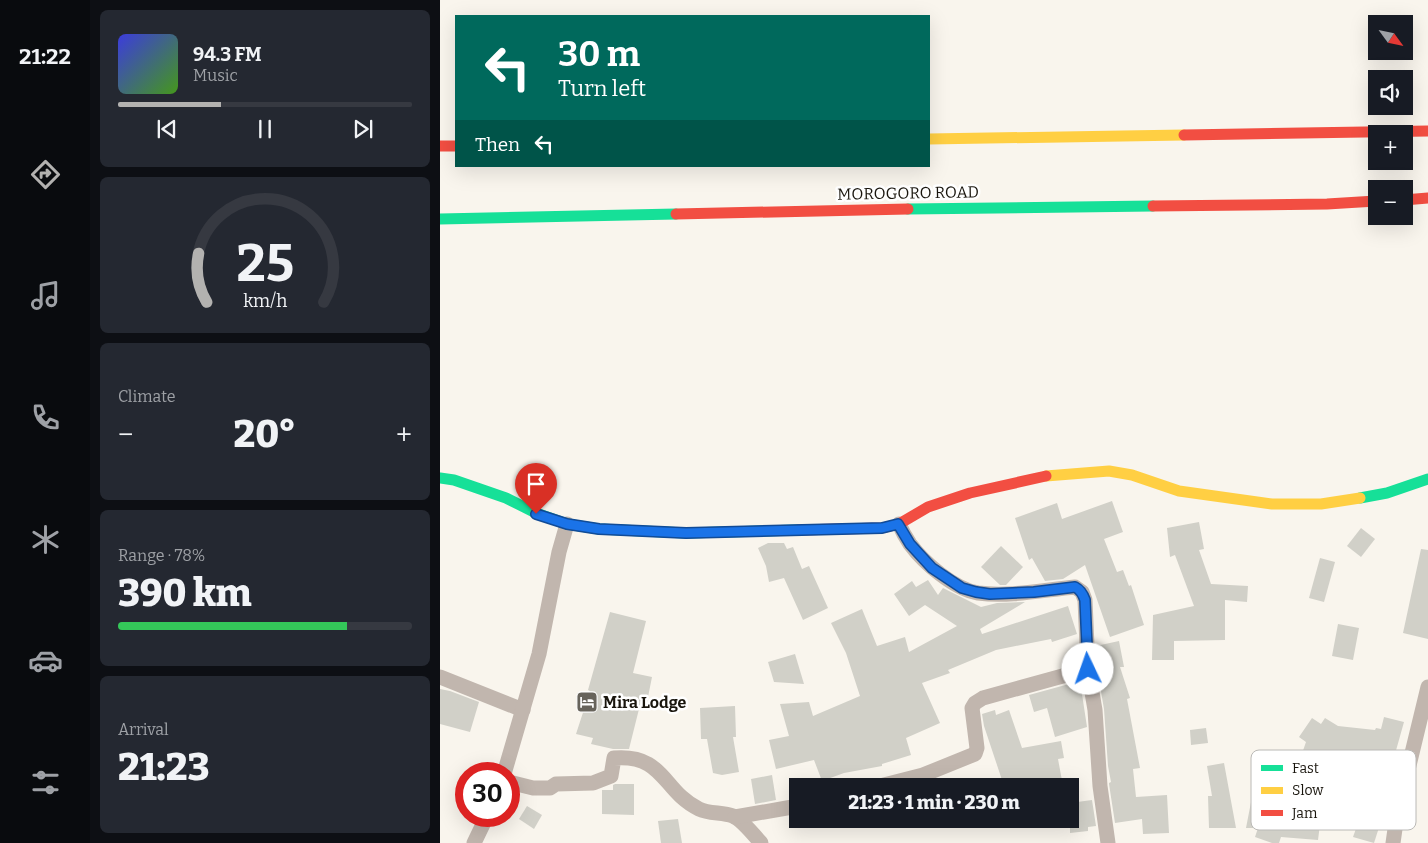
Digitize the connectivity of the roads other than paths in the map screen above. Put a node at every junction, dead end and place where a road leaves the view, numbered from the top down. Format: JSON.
{"nodes":[{"id":1,"x":1428,"y":131,"type":"edge"},
{"id":2,"x":930,"y":139,"type":"edge"},
{"id":3,"x":440,"y":146,"type":"edge"},
{"id":4,"x":455,"y":146,"type":"edge"},
{"id":5,"x":1428,"y":198,"type":"edge"},
{"id":6,"x":1413,"y":199,"type":"edge"},
{"id":7,"x":1368,"y":201,"type":"edge"},
{"id":8,"x":440,"y":219,"type":"edge"},
{"id":9,"x":440,"y":478,"type":"edge"},
{"id":10,"x":1428,"y":479,"type":"edge"},
{"id":11,"x":567,"y":524,"type":"junction"},
{"id":12,"x":898,"y":524,"type":"junction"},
{"id":13,"x":1088,"y":669,"type":"junction"},
{"id":14,"x":440,"y":677,"type":"edge"},
{"id":15,"x":1428,"y":687,"type":"edge"},
{"id":16,"x":523,"y":710,"type":"junction"},
{"id":17,"x":1413,"y":750,"type":"edge"},
{"id":18,"x":508,"y":762,"type":"edge"},
{"id":19,"x":911,"y":778,"type":"edge"},
{"id":20,"x":520,"y":785,"type":"edge"},
{"id":21,"x":789,"y":808,"type":"edge"},
{"id":22,"x":735,"y":817,"type":"junction"},
{"id":23,"x":482,"y":827,"type":"edge"},
{"id":24,"x":1394,"y":830,"type":"edge"},
{"id":25,"x":474,"y":843,"type":"edge"},
{"id":26,"x":761,"y":843,"type":"edge"},
{"id":27,"x":1108,"y":843,"type":"edge"},
{"id":28,"x":1392,"y":843,"type":"edge"}],
"edges":[{"from":1,"to":2,"type":"main road"},
{"from":3,"to":4,"type":"main road"},
{"from":5,"to":6,"type":"main road"},
{"from":7,"to":8,"type":"main road","name":"MOROGORO ROAD"},
{"from":9,"to":11,"type":"main road"},
{"from":10,"to":12,"type":"main road"},
{"from":11,"to":12,"type":"main road"},
{"from":11,"to":16,"type":"street"},
{"from":12,"to":13,"type":"street"},
{"from":13,"to":19,"type":"street"},
{"from":13,"to":27,"type":"street"},
{"from":14,"to":16,"type":"street"},
{"from":15,"to":17,"type":"street"},
{"from":16,"to":18,"type":"street"},
{"from":20,"to":22,"type":"street"},
{"from":21,"to":22,"type":"street"},
{"from":22,"to":26,"type":"street"},
{"from":23,"to":25,"type":"street"},
{"from":24,"to":28,"type":"street"}]}
